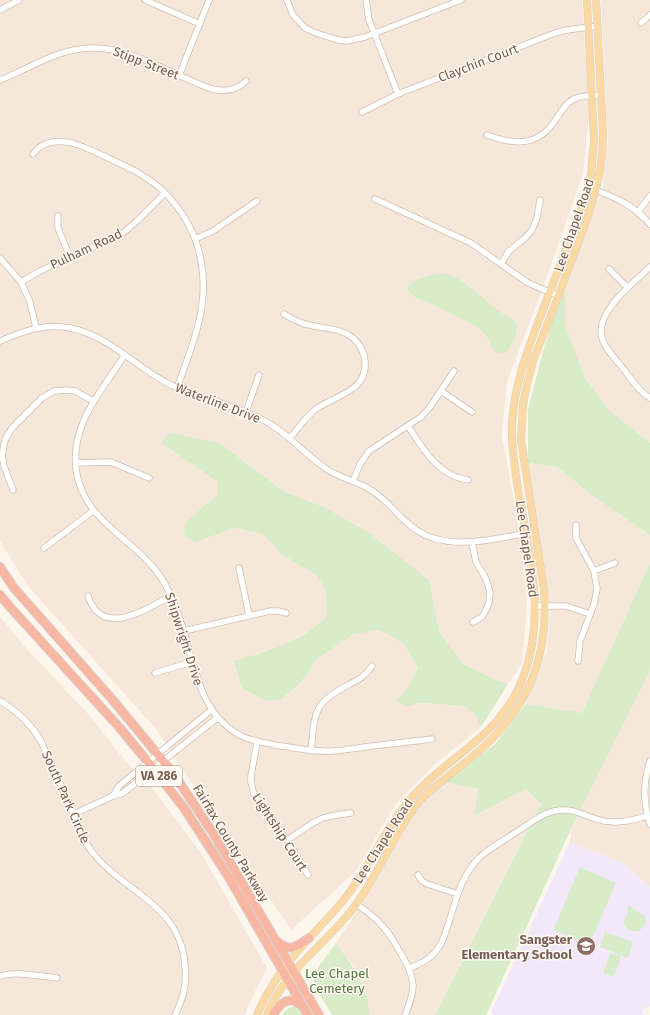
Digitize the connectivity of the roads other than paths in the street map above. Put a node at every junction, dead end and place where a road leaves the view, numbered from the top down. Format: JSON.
{"nodes":[{"id":1,"x":19,"y":0,"type":"edge"},
{"id":2,"x":145,"y":0,"type":"edge"},
{"id":3,"x":209,"y":0,"type":"edge"},
{"id":4,"x":287,"y":0,"type":"edge"},
{"id":5,"x":366,"y":0,"type":"edge"},
{"id":6,"x":461,"y":0,"type":"edge"},
{"id":7,"x":587,"y":0,"type":"edge"},
{"id":8,"x":596,"y":0,"type":"edge"},
{"id":9,"x":0,"y":10,"type":"edge"},
{"id":10,"x":650,"y":15,"type":"edge"},
{"id":11,"x":641,"y":23,"type":"dead end"},
{"id":12,"x":200,"y":24,"type":"junction"},
{"id":13,"x":588,"y":26,"type":"junction"},
{"id":14,"x":598,"y":26,"type":"junction"},
{"id":15,"x":374,"y":34,"type":"junction"},
{"id":16,"x":179,"y":76,"type":"junction"},
{"id":17,"x":0,"y":80,"type":"edge"},
{"id":18,"x":246,"y":81,"type":"dead end"},
{"id":19,"x":398,"y":94,"type":"junction"},
{"id":20,"x":602,"y":95,"type":"junction"},
{"id":21,"x":592,"y":96,"type":"junction"},
{"id":22,"x":362,"y":112,"type":"dead end"},
{"id":23,"x":487,"y":135,"type":"dead end"},
{"id":24,"x":33,"y":154,"type":"dead end"},
{"id":25,"x":588,"y":187,"type":"junction"},
{"id":26,"x":597,"y":190,"type":"junction"},
{"id":27,"x":165,"y":193,"type":"junction"},
{"id":28,"x":650,"y":196,"type":"edge"},
{"id":29,"x":375,"y":198,"type":"dead end"},
{"id":30,"x":540,"y":200,"type":"dead end"},
{"id":31,"x":257,"y":201,"type":"dead end"},
{"id":32,"x":638,"y":212,"type":"junction"},
{"id":33,"x":58,"y":216,"type":"dead end"},
{"id":34,"x":650,"y":224,"type":"edge"},
{"id":35,"x":195,"y":239,"type":"junction"},
{"id":36,"x":70,"y":257,"type":"junction"},
{"id":37,"x":0,"y":258,"type":"edge"},
{"id":38,"x":501,"y":264,"type":"junction"},
{"id":39,"x":650,"y":267,"type":"edge"},
{"id":40,"x":609,"y":269,"type":"dead end"},
{"id":41,"x":21,"y":282,"type":"junction"},
{"id":42,"x":628,"y":288,"type":"junction"},
{"id":43,"x":550,"y":292,"type":"junction"},
{"id":44,"x":559,"y":296,"type":"junction"},
{"id":45,"x":284,"y":314,"type":"dead end"},
{"id":46,"x":36,"y":328,"type":"junction"},
{"id":47,"x":0,"y":340,"type":"edge"},
{"id":48,"x":124,"y":356,"type":"junction"},
{"id":49,"x":454,"y":372,"type":"dead end"},
{"id":50,"x":258,"y":375,"type":"dead end"},
{"id":51,"x":177,"y":388,"type":"junction"},
{"id":52,"x":441,"y":391,"type":"junction"},
{"id":53,"x":650,"y":398,"type":"edge"},
{"id":54,"x":93,"y":402,"type":"junction"},
{"id":55,"x":246,"y":412,"type":"junction"},
{"id":56,"x":472,"y":412,"type":"dead end"},
{"id":57,"x":408,"y":426,"type":"junction"},
{"id":58,"x":290,"y":438,"type":"junction"},
{"id":59,"x":76,"y":463,"type":"junction"},
{"id":60,"x":149,"y":478,"type":"dead end"},
{"id":61,"x":468,"y":480,"type":"dead end"},
{"id":62,"x":353,"y":481,"type":"junction"},
{"id":63,"x":13,"y":490,"type":"dead end"},
{"id":64,"x":93,"y":511,"type":"junction"},
{"id":65,"x":576,"y":525,"type":"dead end"},
{"id":66,"x":534,"y":532,"type":"junction"},
{"id":67,"x":526,"y":533,"type":"junction"},
{"id":68,"x":472,"y":542,"type":"junction"},
{"id":69,"x":44,"y":548,"type":"dead end"},
{"id":70,"x":615,"y":564,"type":"dead end"},
{"id":71,"x":0,"y":567,"type":"edge"},
{"id":72,"x":239,"y":568,"type":"dead end"},
{"id":73,"x":594,"y":571,"type":"junction"},
{"id":74,"x":0,"y":595,"type":"edge"},
{"id":75,"x":88,"y":596,"type":"dead end"},
{"id":76,"x":171,"y":596,"type":"junction"},
{"id":77,"x":535,"y":606,"type":"junction"},
{"id":78,"x":545,"y":606,"type":"junction"},
{"id":79,"x":286,"y":613,"type":"dead end"},
{"id":80,"x":590,"y":614,"type":"junction"},
{"id":81,"x":249,"y":616,"type":"junction"},
{"id":82,"x":473,"y":622,"type":"dead end"},
{"id":83,"x":184,"y":631,"type":"junction"},
{"id":84,"x":578,"y":661,"type":"dead end"},
{"id":85,"x":192,"y":662,"type":"junction"},
{"id":86,"x":372,"y":666,"type":"dead end"},
{"id":87,"x":155,"y":673,"type":"dead end"},
{"id":88,"x":0,"y":701,"type":"edge"},
{"id":89,"x":211,"y":710,"type":"junction"},
{"id":90,"x":217,"y":718,"type":"junction"},
{"id":91,"x":432,"y":739,"type":"dead end"},
{"id":92,"x":257,"y":742,"type":"junction"},
{"id":93,"x":311,"y":751,"type":"junction"},
{"id":94,"x":158,"y":753,"type":"junction"},
{"id":95,"x":164,"y":761,"type":"junction"},
{"id":96,"x":650,"y":761,"type":"edge"},
{"id":97,"x":148,"y":762,"type":"junction"},
{"id":98,"x":154,"y":769,"type":"junction"},
{"id":99,"x":434,"y":776,"type":"junction"},
{"id":100,"x":440,"y":783,"type":"junction"},
{"id":101,"x":113,"y":796,"type":"junction"},
{"id":102,"x":351,"y":813,"type":"dead end"},
{"id":103,"x":74,"y":814,"type":"junction"},
{"id":104,"x":647,"y":816,"type":"junction"},
{"id":105,"x":650,"y":824,"type":"edge"},
{"id":106,"x":287,"y":840,"type":"junction"},
{"id":107,"x":308,"y":875,"type":"dead end"},
{"id":108,"x":418,"y":875,"type":"dead end"},
{"id":109,"x":458,"y":894,"type":"junction"},
{"id":110,"x":356,"y":904,"type":"junction"},
{"id":111,"x":274,"y":937,"type":"junction"},
{"id":112,"x":309,"y":938,"type":"junction"},
{"id":113,"x":288,"y":962,"type":"junction"},
{"id":114,"x":409,"y":968,"type":"junction"},
{"id":115,"x":282,"y":970,"type":"junction"},
{"id":116,"x":294,"y":972,"type":"junction"},
{"id":117,"x":0,"y":976,"type":"edge"},
{"id":118,"x":57,"y":978,"type":"dead end"},
{"id":119,"x":288,"y":979,"type":"junction"},
{"id":120,"x":306,"y":1012,"type":"edge"},
{"id":121,"x":175,"y":1015,"type":"edge"},
{"id":122,"x":257,"y":1015,"type":"edge"},
{"id":123,"x":267,"y":1015,"type":"edge"},
{"id":124,"x":273,"y":1015,"type":"edge"},
{"id":125,"x":319,"y":1015,"type":"edge"},
{"id":126,"x":405,"y":1015,"type":"edge"}],
"edges":[{"from":1,"to":9,"type":"street"},
{"from":2,"to":12,"type":"street"},
{"from":3,"to":12,"type":"street"},
{"from":4,"to":15,"type":"street"},
{"from":5,"to":15,"type":"street"},
{"from":6,"to":15,"type":"street"},
{"from":7,"to":13,"type":"main road","name":"Lee Chapel Road"},
{"from":8,"to":14,"type":"main road","name":"Lee Chapel Road"},
{"from":10,"to":11,"type":"street"},
{"from":12,"to":16,"type":"street"},
{"from":13,"to":14,"type":"street","name":"Claychin Court"},
{"from":13,"to":19,"type":"street","name":"Claychin Court"},
{"from":13,"to":21,"type":"main road","name":"Lee Chapel Road"},
{"from":14,"to":20,"type":"main road","name":"Lee Chapel Road"},
{"from":15,"to":19,"type":"street"},
{"from":16,"to":17,"type":"street","name":"Stipp Street"},
{"from":16,"to":18,"type":"street","name":"Stipp Street"},
{"from":19,"to":22,"type":"street","name":"Claychin Court"},
{"from":20,"to":21,"type":"street"},
{"from":20,"to":26,"type":"main road","name":"Lee Chapel Road"},
{"from":21,"to":23,"type":"street"},
{"from":21,"to":25,"type":"main road","name":"Lee Chapel Road"},
{"from":24,"to":27,"type":"street"},
{"from":25,"to":26,"type":"street"},
{"from":25,"to":43,"type":"main road","name":"Lee Chapel Road"},
{"from":26,"to":32,"type":"street"},
{"from":26,"to":44,"type":"main road","name":"Lee Chapel Road"},
{"from":27,"to":35,"type":"street"},
{"from":27,"to":36,"type":"street","name":"Pulham Road"},
{"from":28,"to":32,"type":"street"},
{"from":29,"to":38,"type":"street"},
{"from":30,"to":38,"type":"street"},
{"from":31,"to":35,"type":"street"},
{"from":32,"to":34,"type":"street"},
{"from":33,"to":36,"type":"street"},
{"from":35,"to":51,"type":"street"},
{"from":36,"to":41,"type":"street","name":"Pulham Road"},
{"from":37,"to":41,"type":"street"},
{"from":38,"to":43,"type":"street"},
{"from":39,"to":42,"type":"street"},
{"from":40,"to":42,"type":"street"},
{"from":41,"to":46,"type":"street"},
{"from":42,"to":53,"type":"street"},
{"from":43,"to":44,"type":"street"},
{"from":43,"to":67,"type":"main road","name":"Lee Chapel Road"},
{"from":44,"to":66,"type":"main road","name":"Lee Chapel Road"},
{"from":45,"to":58,"type":"street"},
{"from":46,"to":47,"type":"street","name":"Waterline Drive"},
{"from":46,"to":48,"type":"street","name":"Waterline Drive"},
{"from":48,"to":51,"type":"street","name":"Waterline Drive"},
{"from":48,"to":54,"type":"street","name":"Shipwright Drive"},
{"from":49,"to":52,"type":"street"},
{"from":50,"to":55,"type":"street"},
{"from":51,"to":55,"type":"street","name":"Waterline Drive"},
{"from":52,"to":56,"type":"street"},
{"from":52,"to":57,"type":"street"},
{"from":54,"to":59,"type":"street","name":"Shipwright Drive"},
{"from":54,"to":63,"type":"street"},
{"from":55,"to":58,"type":"street","name":"Waterline Drive"},
{"from":57,"to":61,"type":"street"},
{"from":57,"to":62,"type":"street"},
{"from":58,"to":62,"type":"street","name":"Waterline Drive"},
{"from":59,"to":60,"type":"street"},
{"from":59,"to":64,"type":"street","name":"Shipwright Drive"},
{"from":62,"to":68,"type":"street","name":"Waterline Drive"},
{"from":64,"to":69,"type":"street"},
{"from":64,"to":76,"type":"street","name":"Shipwright Drive"},
{"from":65,"to":73,"type":"street"},
{"from":66,"to":67,"type":"street","name":"Waterline Drive"},
{"from":66,"to":78,"type":"main road","name":"Lee Chapel Road"},
{"from":67,"to":68,"type":"street","name":"Waterline Drive"},
{"from":67,"to":77,"type":"main road","name":"Lee Chapel Road"},
{"from":68,"to":82,"type":"street"},
{"from":70,"to":73,"type":"street"},
{"from":71,"to":94,"type":"highway","name":"Fairfax County Parkway","number":"VA 286"},
{"from":72,"to":81,"type":"street"},
{"from":73,"to":80,"type":"street"},
{"from":74,"to":97,"type":"highway","name":"Fairfax County Parkway","number":"VA 286"},
{"from":75,"to":76,"type":"street"},
{"from":76,"to":83,"type":"street","name":"Shipwright Drive"},
{"from":77,"to":78,"type":"street"},
{"from":77,"to":99,"type":"main road","name":"Lee Chapel Road"},
{"from":78,"to":80,"type":"street"},
{"from":78,"to":100,"type":"main road","name":"Lee Chapel Road"},
{"from":79,"to":81,"type":"street"},
{"from":80,"to":84,"type":"street"},
{"from":81,"to":83,"type":"street"},
{"from":83,"to":85,"type":"street","name":"Shipwright Drive"},
{"from":85,"to":87,"type":"street"},
{"from":85,"to":89,"type":"street","name":"Shipwright Drive"},
{"from":86,"to":93,"type":"street"},
{"from":88,"to":103,"type":"street","name":"South Park Circle"},
{"from":89,"to":90,"type":"street","name":"Shipwright Drive"},
{"from":89,"to":94,"type":"street"},
{"from":90,"to":92,"type":"street","name":"Shipwright Drive"},
{"from":90,"to":95,"type":"street"},
{"from":91,"to":93,"type":"street","name":"Shipwright Drive"},
{"from":92,"to":93,"type":"street","name":"Shipwright Drive"},
{"from":92,"to":106,"type":"street","name":"Lightship Court"},
{"from":94,"to":95,"type":"highway","name":"Fairfax County Parkway","number":"VA 286"},
{"from":94,"to":97,"type":"street"},
{"from":95,"to":98,"type":"street"},
{"from":95,"to":111,"type":"highway","name":"Fairfax County Parkway","number":"VA 286"},
{"from":96,"to":104,"type":"street"},
{"from":97,"to":98,"type":"highway","name":"Fairfax County Parkway","number":"VA 286"},
{"from":97,"to":101,"type":"street"},
{"from":98,"to":101,"type":"street"},
{"from":98,"to":115,"type":"highway","name":"Fairfax County Parkway","number":"VA 286"},
{"from":99,"to":100,"type":"main road"},
{"from":99,"to":112,"type":"main road","name":"Lee Chapel Road"},
{"from":100,"to":110,"type":"main road","name":"Lee Chapel Road"},
{"from":101,"to":103,"type":"street"},
{"from":102,"to":106,"type":"street"},
{"from":103,"to":121,"type":"street","name":"South Park Circle"},
{"from":104,"to":105,"type":"street"},
{"from":104,"to":109,"type":"street"},
{"from":106,"to":107,"type":"street","name":"Lightship Court"},
{"from":108,"to":109,"type":"street"},
{"from":109,"to":114,"type":"street"},
{"from":110,"to":114,"type":"street"},
{"from":110,"to":116,"type":"main road","name":"Lee Chapel Road"},
{"from":111,"to":112,"type":"highway"},
{"from":111,"to":113,"type":"highway","name":"Fairfax County Parkway","number":"VA 286"},
{"from":112,"to":113,"type":"main road","name":"Lee Chapel Road"},
{"from":113,"to":115,"type":"main road","name":"Lee Chapel Road"},
{"from":113,"to":116,"type":"highway","name":"Fairfax County Parkway","number":"VA 286"},
{"from":114,"to":126,"type":"street"},
{"from":115,"to":119,"type":"highway","name":"Fairfax County Parkway","number":"VA 286"},
{"from":115,"to":122,"type":"main road","name":"Lee Chapel Road"},
{"from":116,"to":119,"type":"main road","name":"Lee Chapel Road"},
{"from":116,"to":125,"type":"highway","name":"Fairfax County Parkway","number":"VA 286"},
{"from":117,"to":118,"type":"street"},
{"from":119,"to":120,"type":"highway","name":"Fairfax County Parkway","number":"VA 286"},
{"from":119,"to":123,"type":"main road","name":"Lee Chapel Road"},
{"from":120,"to":124,"type":"highway"}]}
